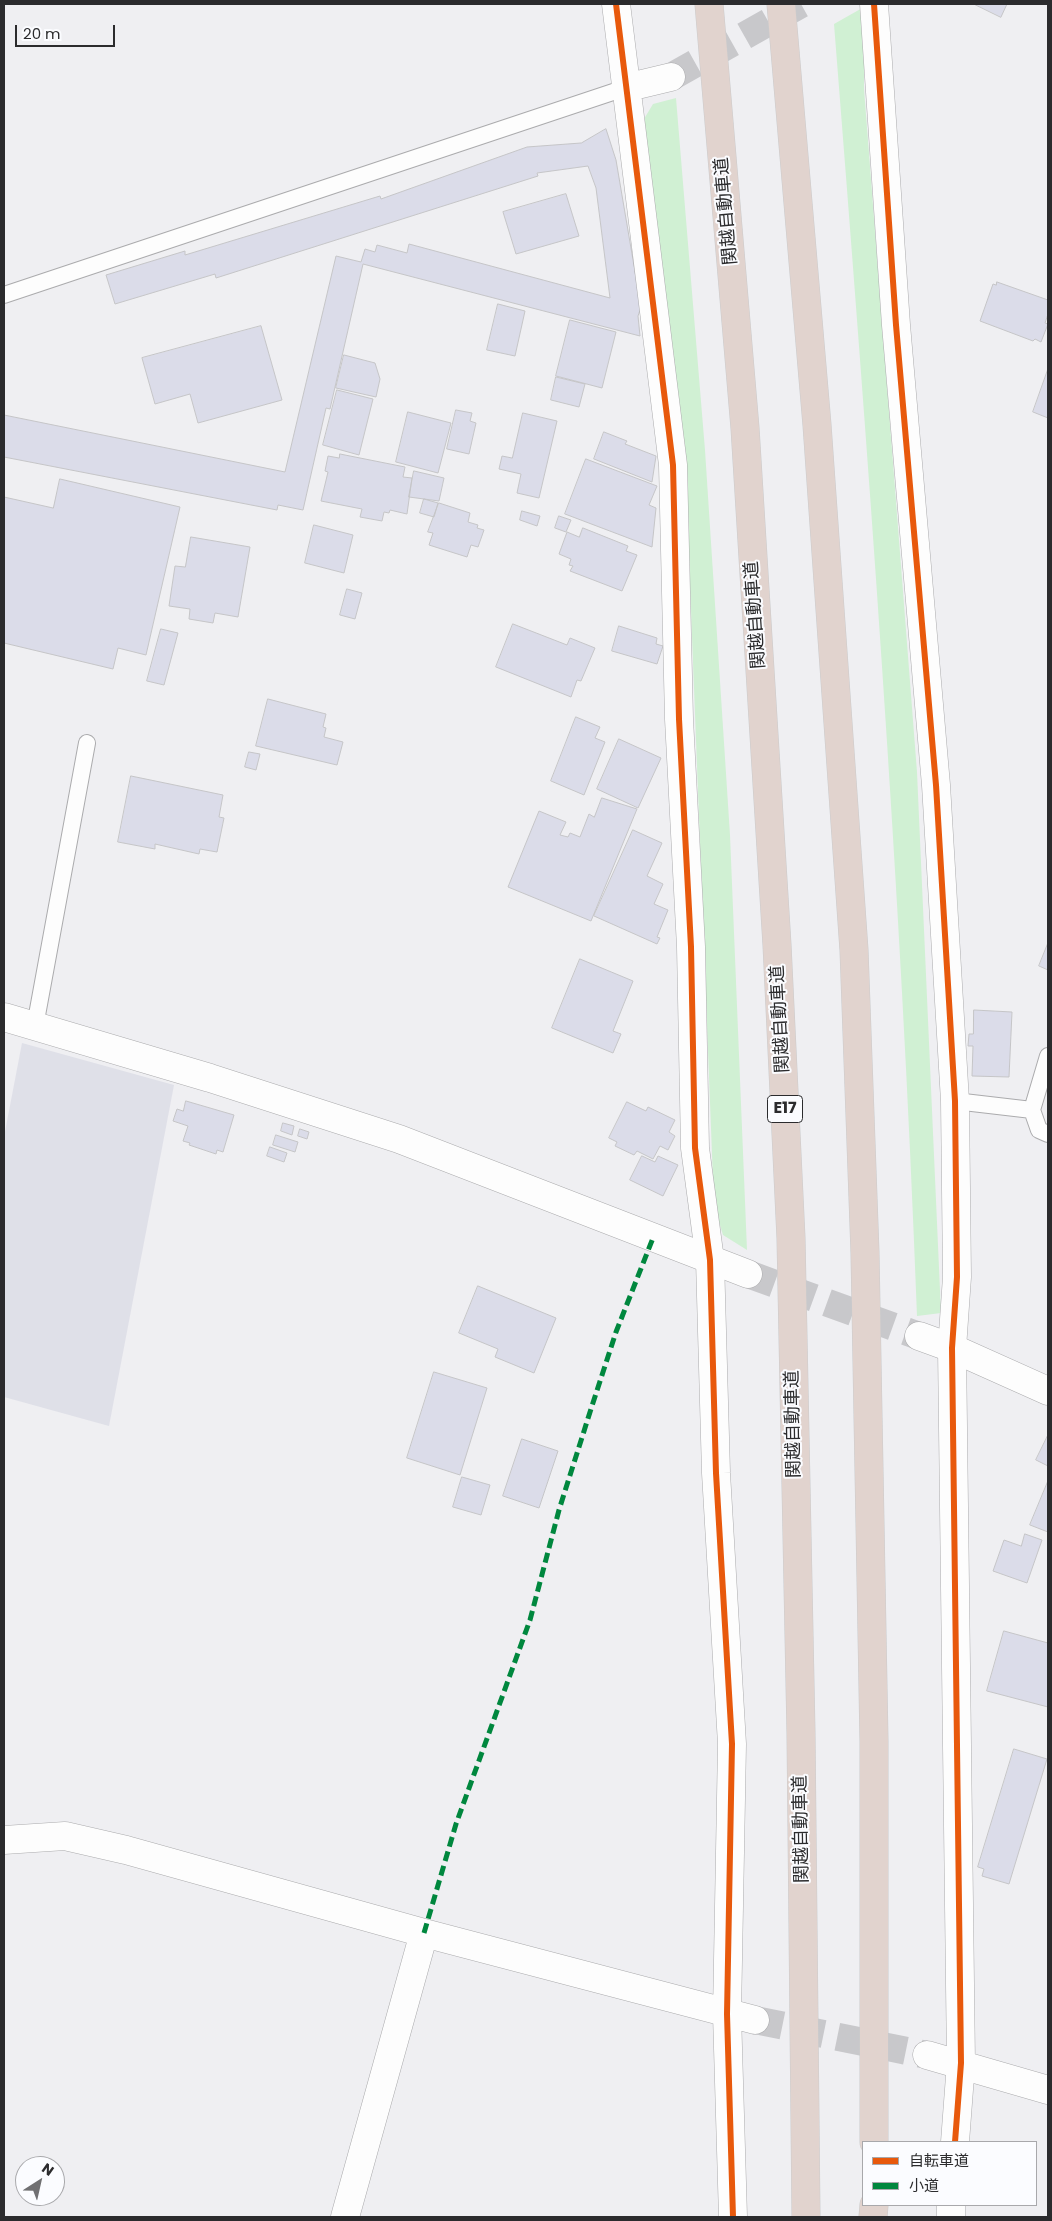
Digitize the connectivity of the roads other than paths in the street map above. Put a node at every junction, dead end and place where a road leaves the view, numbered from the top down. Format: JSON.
{"nodes":[{"id":1,"x":616,"y":4,"type":"edge"},
{"id":2,"x":709,"y":4,"type":"edge"},
{"id":3,"x":781,"y":4,"type":"edge"},
{"id":4,"x":874,"y":4,"type":"edge"},
{"id":5,"x":671,"y":78,"type":"tunnel mouth"},
{"id":6,"x":625,"y":88,"type":"junction"},
{"id":7,"x":4,"y":295,"type":"edge"},
{"id":8,"x":87,"y":744,"type":"dead end"},
{"id":9,"x":4,"y":1017,"type":"edge"},
{"id":10,"x":35,"y":1026,"type":"junction"},
{"id":11,"x":1048,"y":1056,"type":"edge"},
{"id":12,"x":955,"y":1101,"type":"junction"},
{"id":13,"x":1032,"y":1110,"type":"junction"},
{"id":14,"x":1048,"y":1134,"type":"edge"},
{"id":15,"x":710,"y":1260,"type":"junction"},
{"id":16,"x":748,"y":1274,"type":"tunnel mouth"},
{"id":17,"x":919,"y":1336,"type":"tunnel mouth"},
{"id":18,"x":952,"y":1348,"type":"junction"},
{"id":19,"x":1048,"y":1389,"type":"edge"},
{"id":20,"x":4,"y":1840,"type":"edge"},
{"id":21,"x":424,"y":1933,"type":"junction"},
{"id":22,"x":727,"y":2014,"type":"junction"},
{"id":23,"x":755,"y":2020,"type":"tunnel mouth"},
{"id":24,"x":926,"y":2055,"type":"tunnel mouth"},
{"id":25,"x":961,"y":2063,"type":"junction"},
{"id":26,"x":1048,"y":2090,"type":"edge"},
{"id":27,"x":874,"y":2141,"type":"edge"},
{"id":28,"x":956,"y":2141,"type":"edge"},
{"id":29,"x":345,"y":2217,"type":"edge"},
{"id":30,"x":732,"y":2217,"type":"edge"},
{"id":31,"x":806,"y":2217,"type":"edge"}],
"edges":[{"from":1,"to":6,"type":"street"},
{"from":2,"to":31,"type":"highway","name":"関越自動車道","number":"E17"},
{"from":3,"to":27,"type":"highway"},
{"from":4,"to":12,"type":"street"},
{"from":5,"to":6,"type":"street"},
{"from":6,"to":7,"type":"lane"},
{"from":6,"to":15,"type":"street"},
{"from":8,"to":10,"type":"lane"},
{"from":9,"to":10,"type":"street"},
{"from":10,"to":15,"type":"street"},
{"from":11,"to":13,"type":"lane"},
{"from":12,"to":13,"type":"lane"},
{"from":12,"to":18,"type":"street"},
{"from":13,"to":14,"type":"lane"},
{"from":15,"to":16,"type":"street"},
{"from":15,"to":22,"type":"street"},
{"from":17,"to":18,"type":"street"},
{"from":18,"to":19,"type":"street"},
{"from":18,"to":25,"type":"street"},
{"from":20,"to":21,"type":"street"},
{"from":21,"to":22,"type":"street"},
{"from":21,"to":29,"type":"street"},
{"from":22,"to":23,"type":"street"},
{"from":22,"to":30,"type":"street"},
{"from":24,"to":25,"type":"street"},
{"from":25,"to":26,"type":"street"},
{"from":25,"to":28,"type":"street"}]}
